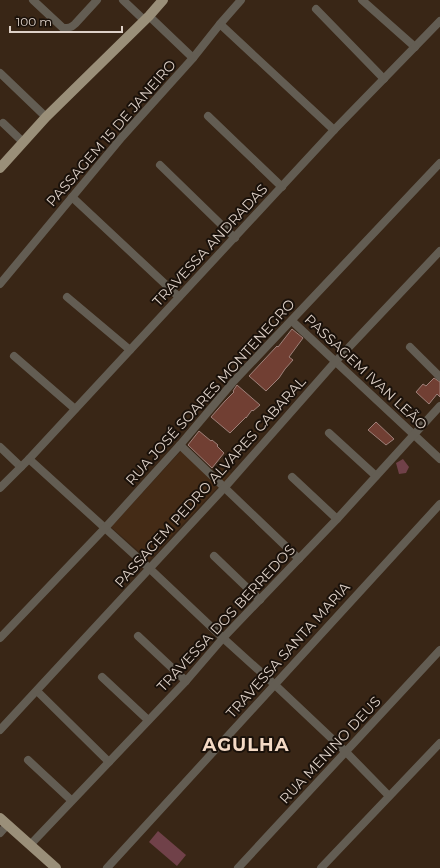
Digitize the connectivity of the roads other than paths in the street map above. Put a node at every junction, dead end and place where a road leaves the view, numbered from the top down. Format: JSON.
{"nodes":[{"id":1,"x":33,"y":0,"type":"edge"},
{"id":2,"x":98,"y":0,"type":"edge"},
{"id":3,"x":123,"y":0,"type":"edge"},
{"id":4,"x":163,"y":0,"type":"edge"},
{"id":5,"x":241,"y":0,"type":"edge"},
{"id":6,"x":362,"y":0,"type":"edge"},
{"id":7,"x":316,"y":9,"type":"dead end"},
{"id":8,"x":146,"y":18,"type":"junction"},
{"id":9,"x":440,"y":21,"type":"edge"},
{"id":10,"x":220,"y":24,"type":"junction"},
{"id":11,"x":415,"y":47,"type":"junction"},
{"id":12,"x":193,"y":58,"type":"junction"},
{"id":13,"x":0,"y":73,"type":"edge"},
{"id":14,"x":384,"y":79,"type":"junction"},
{"id":15,"x":208,"y":116,"type":"dead end"},
{"id":16,"x":46,"y":117,"type":"junction"},
{"id":17,"x":3,"y":123,"type":"dead end"},
{"id":18,"x":334,"y":130,"type":"junction"},
{"id":19,"x":23,"y":142,"type":"junction"},
{"id":20,"x":440,"y":163,"type":"edge"},
{"id":21,"x":160,"y":165,"type":"dead end"},
{"id":22,"x":0,"y":168,"type":"edge"},
{"id":23,"x":282,"y":187,"type":"junction"},
{"id":24,"x":72,"y":198,"type":"junction"},
{"id":25,"x":235,"y":238,"type":"junction"},
{"id":26,"x":440,"y":252,"type":"edge"},
{"id":27,"x":0,"y":284,"type":"edge"},
{"id":28,"x":68,"y":296,"type":"dead end"},
{"id":29,"x":179,"y":297,"type":"junction"},
{"id":30,"x":292,"y":321,"type":"junction"},
{"id":31,"x":410,"y":347,"type":"dead end"},
{"id":32,"x":130,"y":350,"type":"junction"},
{"id":33,"x":14,"y":356,"type":"dead end"},
{"id":34,"x":335,"y":362,"type":"junction"},
{"id":35,"x":440,"y":377,"type":"edge"},
{"id":36,"x":440,"y":406,"type":"edge"},
{"id":37,"x":75,"y":409,"type":"junction"},
{"id":38,"x":329,"y":433,"type":"dead end"},
{"id":39,"x":414,"y":434,"type":"junction"},
{"id":40,"x":180,"y":445,"type":"junction"},
{"id":41,"x":0,"y":447,"type":"edge"},
{"id":42,"x":29,"y":459,"type":"junction"},
{"id":43,"x":440,"y":459,"type":"edge"},
{"id":44,"x":21,"y":467,"type":"junction"},
{"id":45,"x":376,"y":476,"type":"junction"},
{"id":46,"x":292,"y":477,"type":"dead end"},
{"id":47,"x":0,"y":488,"type":"edge"},
{"id":48,"x":225,"y":488,"type":"junction"},
{"id":49,"x":440,"y":504,"type":"edge"},
{"id":50,"x":336,"y":519,"type":"junction"},
{"id":51,"x":105,"y":528,"type":"junction"},
{"id":52,"x":214,"y":556,"type":"dead end"},
{"id":53,"x":299,"y":559,"type":"junction"},
{"id":54,"x":150,"y":568,"type":"junction"},
{"id":55,"x":260,"y":600,"type":"junction"},
{"id":56,"x":138,"y":636,"type":"dead end"},
{"id":57,"x":0,"y":638,"type":"edge"},
{"id":58,"x":223,"y":638,"type":"junction"},
{"id":59,"x":440,"y":650,"type":"edge"},
{"id":60,"x":102,"y":677,"type":"dead end"},
{"id":61,"x":186,"y":681,"type":"junction"},
{"id":62,"x":274,"y":684,"type":"junction"},
{"id":63,"x":37,"y":691,"type":"junction"},
{"id":64,"x":148,"y":720,"type":"junction"},
{"id":65,"x":0,"y":730,"type":"edge"},
{"id":66,"x":440,"y":743,"type":"edge"},
{"id":67,"x":346,"y":752,"type":"junction"},
{"id":68,"x":28,"y":760,"type":"dead end"},
{"id":69,"x":109,"y":762,"type":"junction"},
{"id":70,"x":389,"y":796,"type":"junction"},
{"id":71,"x":71,"y":800,"type":"junction"},
{"id":72,"x":4,"y":822,"type":"edge"},
{"id":73,"x":0,"y":833,"type":"edge"},
{"id":74,"x":30,"y":845,"type":"junction"},
{"id":75,"x":56,"y":868,"type":"edge"},
{"id":76,"x":108,"y":868,"type":"edge"},
{"id":77,"x":238,"y":868,"type":"edge"},
{"id":78,"x":321,"y":868,"type":"edge"}],
"edges":[{"from":1,"to":2,"type":"street"},
{"from":3,"to":8,"type":"street"},
{"from":4,"to":8,"type":"main road"},
{"from":5,"to":10,"type":"street","name":"PASSAGEM 15 DE JANEIRO"},
{"from":6,"to":11,"type":"street"},
{"from":7,"to":14,"type":"street"},
{"from":8,"to":12,"type":"street"},
{"from":8,"to":16,"type":"main road"},
{"from":9,"to":11,"type":"street","name":"TRAVESSA ANDRADAS"},
{"from":10,"to":12,"type":"street","name":"PASSAGEM 15 DE JANEIRO"},
{"from":10,"to":18,"type":"street"},
{"from":11,"to":14,"type":"street","name":"TRAVESSA ANDRADAS"},
{"from":12,"to":24,"type":"street","name":"PASSAGEM 15 DE JANEIRO"},
{"from":13,"to":16,"type":"street"},
{"from":14,"to":18,"type":"street","name":"TRAVESSA ANDRADAS"},
{"from":15,"to":23,"type":"street"},
{"from":16,"to":19,"type":"main road"},
{"from":17,"to":19,"type":"street"},
{"from":18,"to":23,"type":"street","name":"TRAVESSA ANDRADAS"},
{"from":19,"to":22,"type":"main road"},
{"from":20,"to":30,"type":"street","name":"RUA JOSÉ SOARES MONTENEGRO"},
{"from":21,"to":25,"type":"street"},
{"from":23,"to":25,"type":"street","name":"TRAVESSA ANDRADAS"},
{"from":24,"to":27,"type":"street","name":"PASSAGEM 15 DE JANEIRO"},
{"from":24,"to":29,"type":"street"},
{"from":25,"to":29,"type":"street","name":"TRAVESSA ANDRADAS"},
{"from":26,"to":34,"type":"street","name":"PASSAGEM PEDRO ALVARES CABARAL"},
{"from":28,"to":32,"type":"street"},
{"from":29,"to":32,"type":"street","name":"TRAVESSA ANDRADAS"},
{"from":30,"to":34,"type":"street","name":"PASSAGEM IVAN LEÃO"},
{"from":30,"to":40,"type":"street","name":"RUA JOSÉ SOARES MONTENEGRO"},
{"from":31,"to":35,"type":"street"},
{"from":32,"to":37,"type":"street","name":"TRAVESSA ANDRADAS"},
{"from":33,"to":37,"type":"street"},
{"from":34,"to":39,"type":"street","name":"PASSAGEM IVAN LEÃO"},
{"from":34,"to":48,"type":"street","name":"PASSAGEM PEDRO ALVARES CABARAL"},
{"from":36,"to":39,"type":"street","name":"TRAVESSA DOS BERREDOS"},
{"from":37,"to":42,"type":"street","name":"TRAVESSA ANDRADAS"},
{"from":38,"to":45,"type":"street"},
{"from":39,"to":43,"type":"street","name":"PASSAGEM IVAN LEÃO"},
{"from":39,"to":45,"type":"street","name":"TRAVESSA DOS BERREDOS"},
{"from":40,"to":48,"type":"street"},
{"from":40,"to":51,"type":"street","name":"RUA JOSÉ SOARES MONTENEGRO"},
{"from":41,"to":44,"type":"street"},
{"from":42,"to":44,"type":"street","name":"TRAVESSA ANDRADAS"},
{"from":42,"to":51,"type":"street"},
{"from":44,"to":47,"type":"street","name":"TRAVESSA ANDRADAS"},
{"from":45,"to":50,"type":"street","name":"TRAVESSA DOS BERREDOS"},
{"from":46,"to":50,"type":"street"},
{"from":48,"to":53,"type":"street"},
{"from":48,"to":54,"type":"street","name":"PASSAGEM PEDRO ALVARES CABARAL"},
{"from":49,"to":62,"type":"street","name":"TRAVESSA SANTA MARIA"},
{"from":50,"to":53,"type":"street","name":"TRAVESSA DOS BERREDOS"},
{"from":51,"to":54,"type":"street"},
{"from":51,"to":57,"type":"street","name":"RUA JOSÉ SOARES MONTENEGRO"},
{"from":52,"to":55,"type":"street"},
{"from":53,"to":55,"type":"street","name":"TRAVESSA DOS BERREDOS"},
{"from":54,"to":58,"type":"street"},
{"from":54,"to":63,"type":"street","name":"PASSAGEM PEDRO ALVARES CABARAL"},
{"from":55,"to":58,"type":"street","name":"TRAVESSA DOS BERREDOS"},
{"from":56,"to":61,"type":"street"},
{"from":58,"to":61,"type":"street","name":"TRAVESSA DOS BERREDOS"},
{"from":58,"to":62,"type":"street"},
{"from":59,"to":67,"type":"street","name":"RUA MENINO DEUS"},
{"from":60,"to":64,"type":"street"},
{"from":61,"to":64,"type":"street","name":"TRAVESSA DOS BERREDOS"},
{"from":62,"to":67,"type":"street"},
{"from":62,"to":76,"type":"street","name":"TRAVESSA SANTA MARIA"},
{"from":63,"to":65,"type":"street","name":"PASSAGEM PEDRO ALVARES CABARAL"},
{"from":63,"to":69,"type":"street"},
{"from":64,"to":69,"type":"street","name":"TRAVESSA DOS BERREDOS"},
{"from":66,"to":70,"type":"street"},
{"from":67,"to":70,"type":"street"},
{"from":67,"to":77,"type":"street","name":"RUA MENINO DEUS"},
{"from":68,"to":71,"type":"street"},
{"from":69,"to":71,"type":"street","name":"TRAVESSA DOS BERREDOS"},
{"from":70,"to":78,"type":"street"},
{"from":71,"to":74,"type":"street","name":"TRAVESSA DOS BERREDOS"},
{"from":72,"to":73,"type":"street"},
{"from":72,"to":74,"type":"main road"},
{"from":74,"to":75,"type":"main road"}]}
